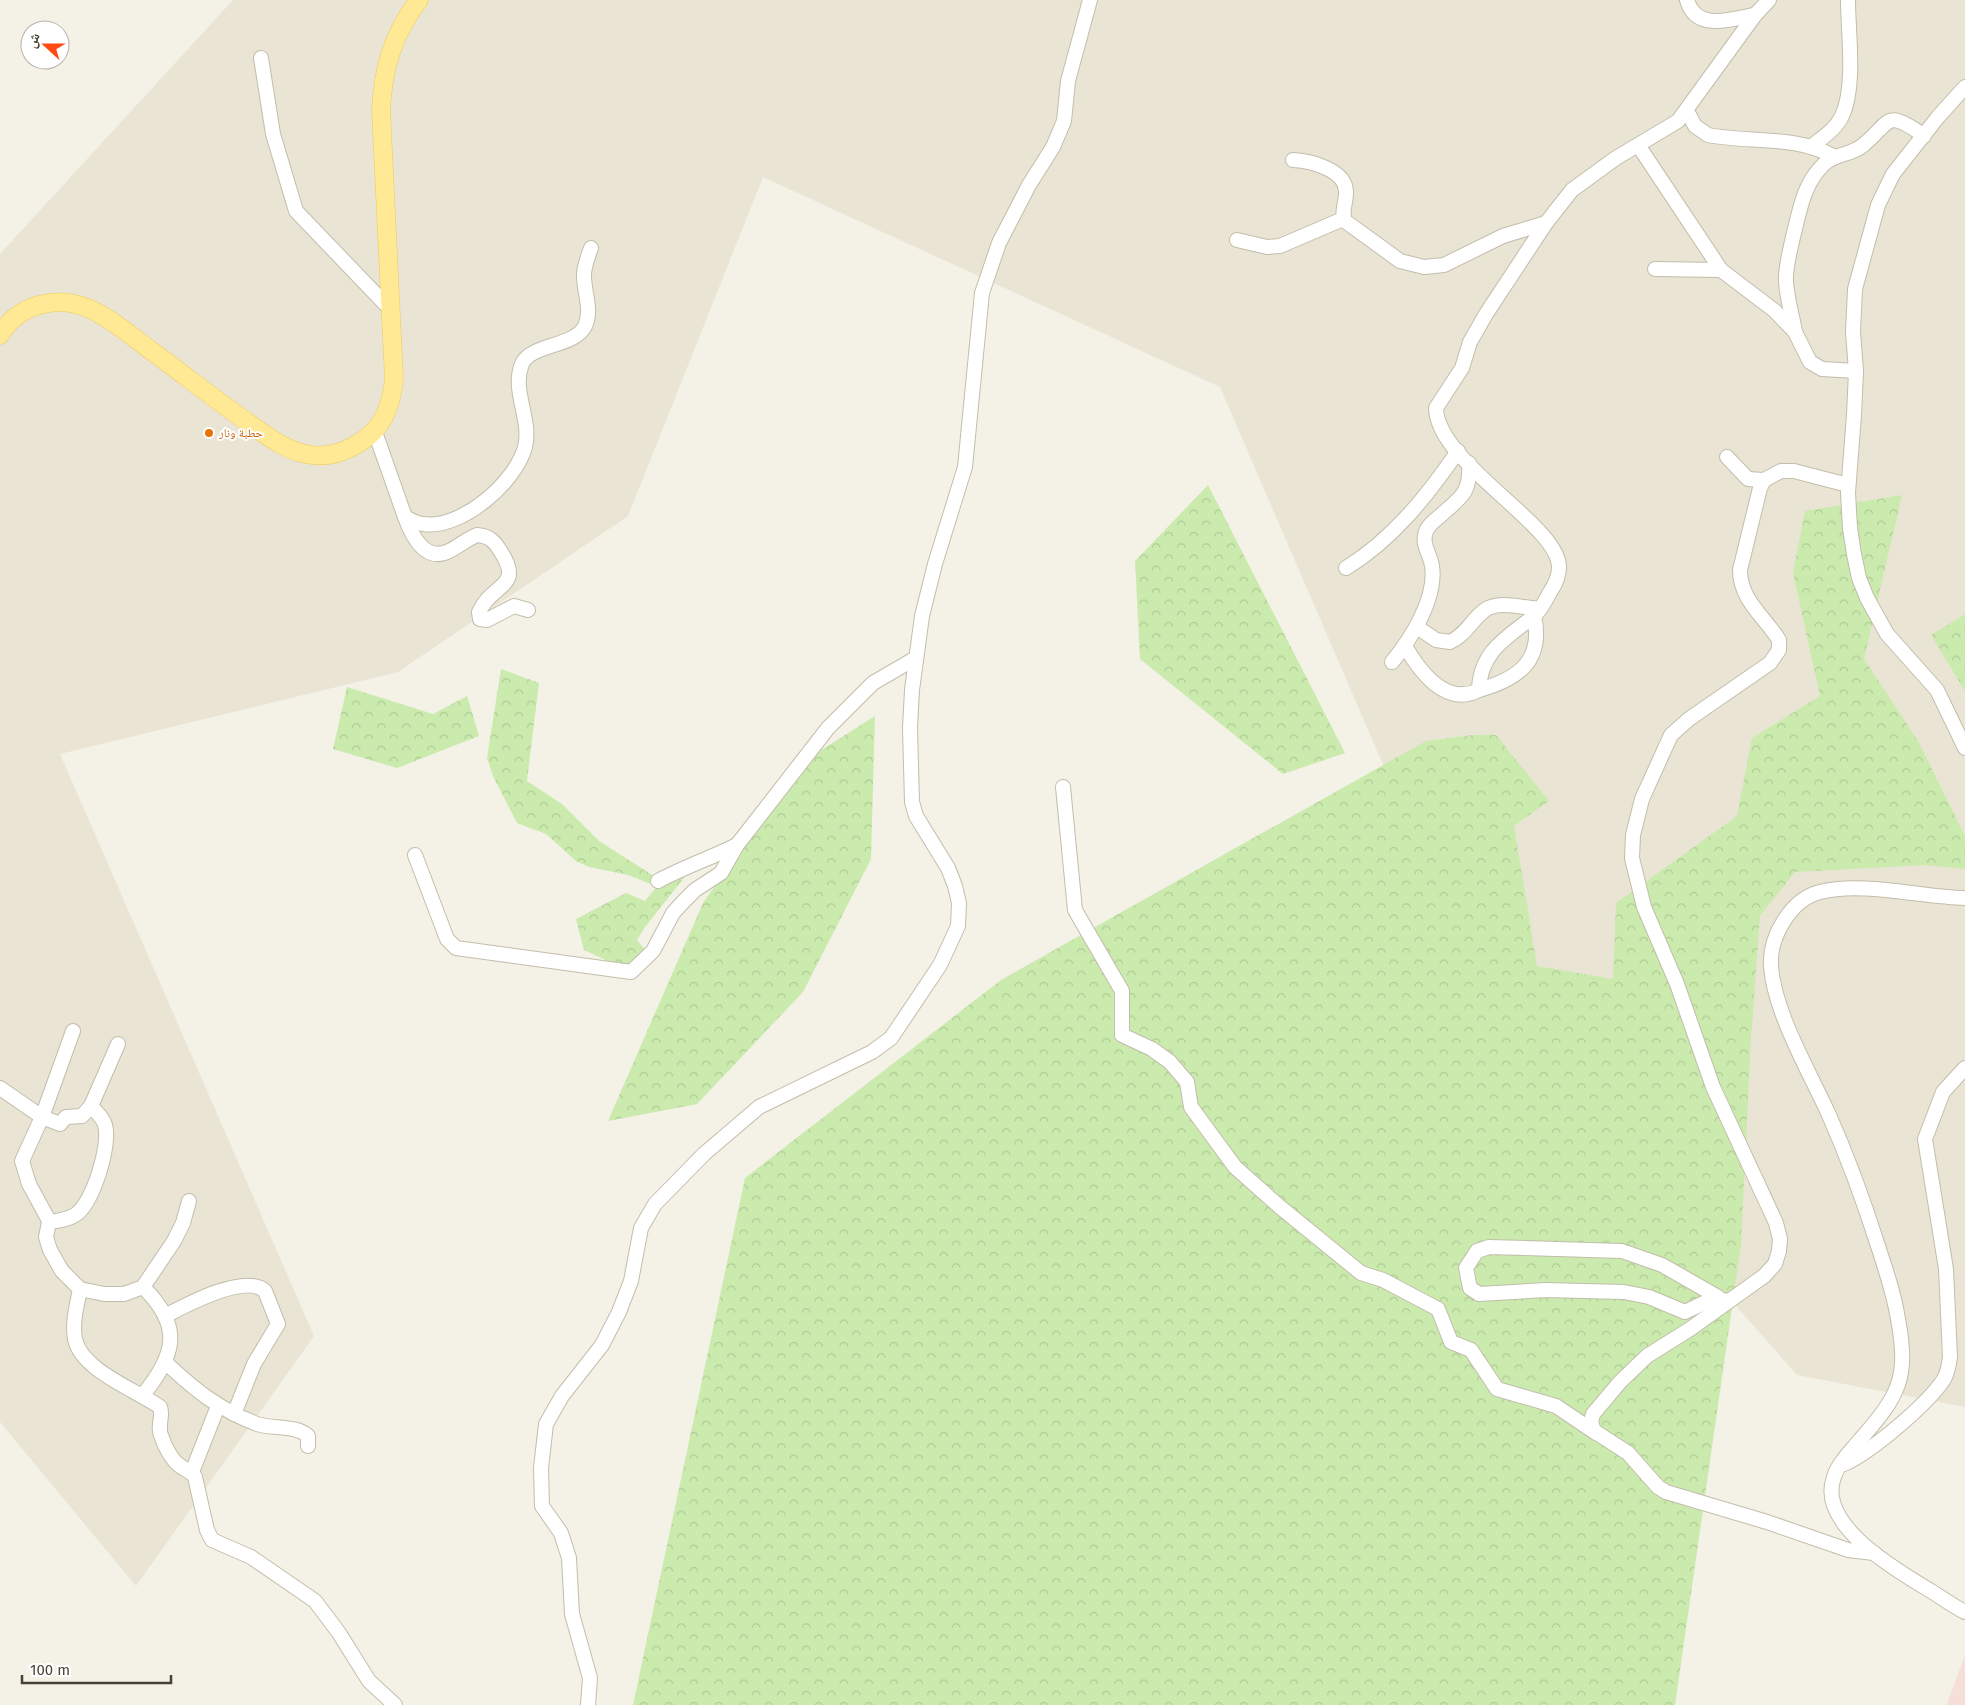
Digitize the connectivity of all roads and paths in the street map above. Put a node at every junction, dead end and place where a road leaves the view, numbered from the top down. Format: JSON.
{"nodes":[{"id":1,"x":419,"y":0,"type":"edge"},
{"id":2,"x":1090,"y":0,"type":"edge"},
{"id":3,"x":1687,"y":0,"type":"edge"},
{"id":4,"x":1769,"y":0,"type":"edge"},
{"id":5,"x":1848,"y":0,"type":"edge"},
{"id":6,"x":1755,"y":15,"type":"junction"},
{"id":7,"x":261,"y":58,"type":"dead end"},
{"id":8,"x":1965,"y":87,"type":"edge"},
{"id":9,"x":1687,"y":111,"type":"junction"},
{"id":10,"x":1924,"y":136,"type":"junction"},
{"id":11,"x":1638,"y":146,"type":"junction"},
{"id":12,"x":1812,"y":146,"type":"junction"},
{"id":13,"x":1835,"y":156,"type":"junction"},
{"id":14,"x":1293,"y":160,"type":"dead end"},
{"id":15,"x":1343,"y":219,"type":"junction"},
{"id":16,"x":1546,"y":223,"type":"junction"},
{"id":17,"x":1237,"y":240,"type":"dead end"},
{"id":18,"x":591,"y":248,"type":"dead end"},
{"id":19,"x":1655,"y":269,"type":"dead end"},
{"id":20,"x":1721,"y":270,"type":"junction"},
{"id":21,"x":390,"y":309,"type":"junction"},
{"id":22,"x":1795,"y":332,"type":"junction"},
{"id":23,"x":0,"y":335,"type":"edge"},
{"id":24,"x":1856,"y":371,"type":"junction"},
{"id":25,"x":375,"y":432,"type":"junction"},
{"id":26,"x":1458,"y":451,"type":"junction"},
{"id":27,"x":1727,"y":457,"type":"dead end"},
{"id":28,"x":1469,"y":463,"type":"junction"},
{"id":29,"x":1848,"y":468,"type":"junction"},
{"id":30,"x":1815,"y":475,"type":"junction"},
{"id":31,"x":1764,"y":480,"type":"junction"},
{"id":32,"x":1848,"y":485,"type":"junction"},
{"id":33,"x":405,"y":518,"type":"junction"},
{"id":34,"x":1346,"y":568,"type":"dead end"},
{"id":35,"x":528,"y":610,"type":"dead end"},
{"id":36,"x":1537,"y":613,"type":"junction"},
{"id":37,"x":1417,"y":627,"type":"junction"},
{"id":38,"x":1405,"y":646,"type":"junction"},
{"id":39,"x":916,"y":658,"type":"junction"},
{"id":40,"x":1392,"y":662,"type":"dead end"},
{"id":41,"x":1928,"y":677,"type":"junction"},
{"id":42,"x":1479,"y":690,"type":"junction"},
{"id":43,"x":1965,"y":740,"type":"edge"},
{"id":44,"x":1965,"y":748,"type":"edge"},
{"id":45,"x":1063,"y":787,"type":"dead end"},
{"id":46,"x":737,"y":845,"type":"junction"},
{"id":47,"x":415,"y":855,"type":"dead end"},
{"id":48,"x":658,"y":881,"type":"dead end"},
{"id":49,"x":1965,"y":898,"type":"edge"},
{"id":50,"x":74,"y":1031,"type":"dead end"},
{"id":51,"x":118,"y":1044,"type":"dead end"},
{"id":52,"x":1965,"y":1068,"type":"edge"},
{"id":53,"x":0,"y":1088,"type":"edge"},
{"id":54,"x":91,"y":1106,"type":"junction"},
{"id":55,"x":42,"y":1117,"type":"junction"},
{"id":56,"x":190,"y":1201,"type":"dead end"},
{"id":57,"x":49,"y":1222,"type":"junction"},
{"id":58,"x":143,"y":1287,"type":"junction"},
{"id":59,"x":80,"y":1289,"type":"junction"},
{"id":60,"x":1723,"y":1299,"type":"junction"},
{"id":61,"x":166,"y":1316,"type":"junction"},
{"id":62,"x":165,"y":1362,"type":"junction"},
{"id":63,"x":142,"y":1396,"type":"junction"},
{"id":64,"x":218,"y":1406,"type":"junction"},
{"id":65,"x":234,"y":1414,"type":"junction"},
{"id":66,"x":1596,"y":1433,"type":"junction"},
{"id":67,"x":308,"y":1446,"type":"dead end"},
{"id":68,"x":1839,"y":1467,"type":"junction"},
{"id":69,"x":192,"y":1472,"type":"junction"},
{"id":70,"x":1874,"y":1554,"type":"junction"},
{"id":71,"x":1965,"y":1612,"type":"edge"},
{"id":72,"x":395,"y":1705,"type":"edge"},
{"id":73,"x":588,"y":1705,"type":"edge"}],
"edges":[{"from":1,"to":21,"type":"main road"},
{"from":2,"to":39,"type":"street"},
{"from":3,"to":6,"type":"street"},
{"from":4,"to":6,"type":"street"},
{"from":5,"to":12,"type":"street"},
{"from":6,"to":9,"type":"street"},
{"from":7,"to":21,"type":"street"},
{"from":8,"to":10,"type":"street"},
{"from":9,"to":11,"type":"street"},
{"from":9,"to":12,"type":"street"},
{"from":10,"to":13,"type":"street"},
{"from":10,"to":24,"type":"street"},
{"from":11,"to":16,"type":"street"},
{"from":11,"to":20,"type":"street"},
{"from":12,"to":13,"type":"street"},
{"from":13,"to":22,"type":"street"},
{"from":14,"to":15,"type":"street"},
{"from":15,"to":16,"type":"street"},
{"from":15,"to":17,"type":"street"},
{"from":16,"to":26,"type":"street"},
{"from":18,"to":33,"type":"street"},
{"from":19,"to":20,"type":"street"},
{"from":20,"to":22,"type":"street"},
{"from":21,"to":25,"type":"main road"},
{"from":22,"to":24,"type":"street"},
{"from":23,"to":25,"type":"main road"},
{"from":24,"to":29,"type":"street"},
{"from":25,"to":33,"type":"street"},
{"from":26,"to":28,"type":"street"},
{"from":26,"to":34,"type":"street"},
{"from":27,"to":31,"type":"street"},
{"from":28,"to":36,"type":"street"},
{"from":28,"to":37,"type":"street"},
{"from":29,"to":30,"type":"street"},
{"from":29,"to":32,"type":"street"},
{"from":30,"to":31,"type":"street"},
{"from":30,"to":32,"type":"street"},
{"from":31,"to":60,"type":"street"},
{"from":32,"to":41,"type":"street"},
{"from":33,"to":35,"type":"street"},
{"from":36,"to":37,"type":"street"},
{"from":36,"to":42,"type":"street"},
{"from":36,"to":42,"type":"street"},
{"from":37,"to":38,"type":"street"},
{"from":38,"to":40,"type":"street"},
{"from":38,"to":42,"type":"street"},
{"from":39,"to":46,"type":"street"},
{"from":39,"to":73,"type":"street"},
{"from":41,"to":43,"type":"street"},
{"from":41,"to":44,"type":"street"},
{"from":45,"to":66,"type":"street"},
{"from":46,"to":47,"type":"street"},
{"from":46,"to":48,"type":"street"},
{"from":49,"to":68,"type":"street"},
{"from":50,"to":55,"type":"street"},
{"from":51,"to":54,"type":"street"},
{"from":52,"to":68,"type":"street"},
{"from":53,"to":55,"type":"street"},
{"from":54,"to":55,"type":"street"},
{"from":54,"to":57,"type":"street"},
{"from":55,"to":57,"type":"street"},
{"from":56,"to":58,"type":"street"},
{"from":57,"to":59,"type":"street"},
{"from":58,"to":59,"type":"street"},
{"from":58,"to":61,"type":"street"},
{"from":59,"to":63,"type":"street"},
{"from":60,"to":60,"type":"street"},
{"from":60,"to":66,"type":"street"},
{"from":61,"to":62,"type":"street"},
{"from":61,"to":65,"type":"street"},
{"from":62,"to":63,"type":"street"},
{"from":62,"to":64,"type":"street"},
{"from":63,"to":69,"type":"street"},
{"from":64,"to":65,"type":"street"},
{"from":64,"to":69,"type":"street"},
{"from":65,"to":67,"type":"street"},
{"from":66,"to":70,"type":"street"},
{"from":68,"to":70,"type":"street"},
{"from":69,"to":72,"type":"street"},
{"from":70,"to":71,"type":"street"}]}
